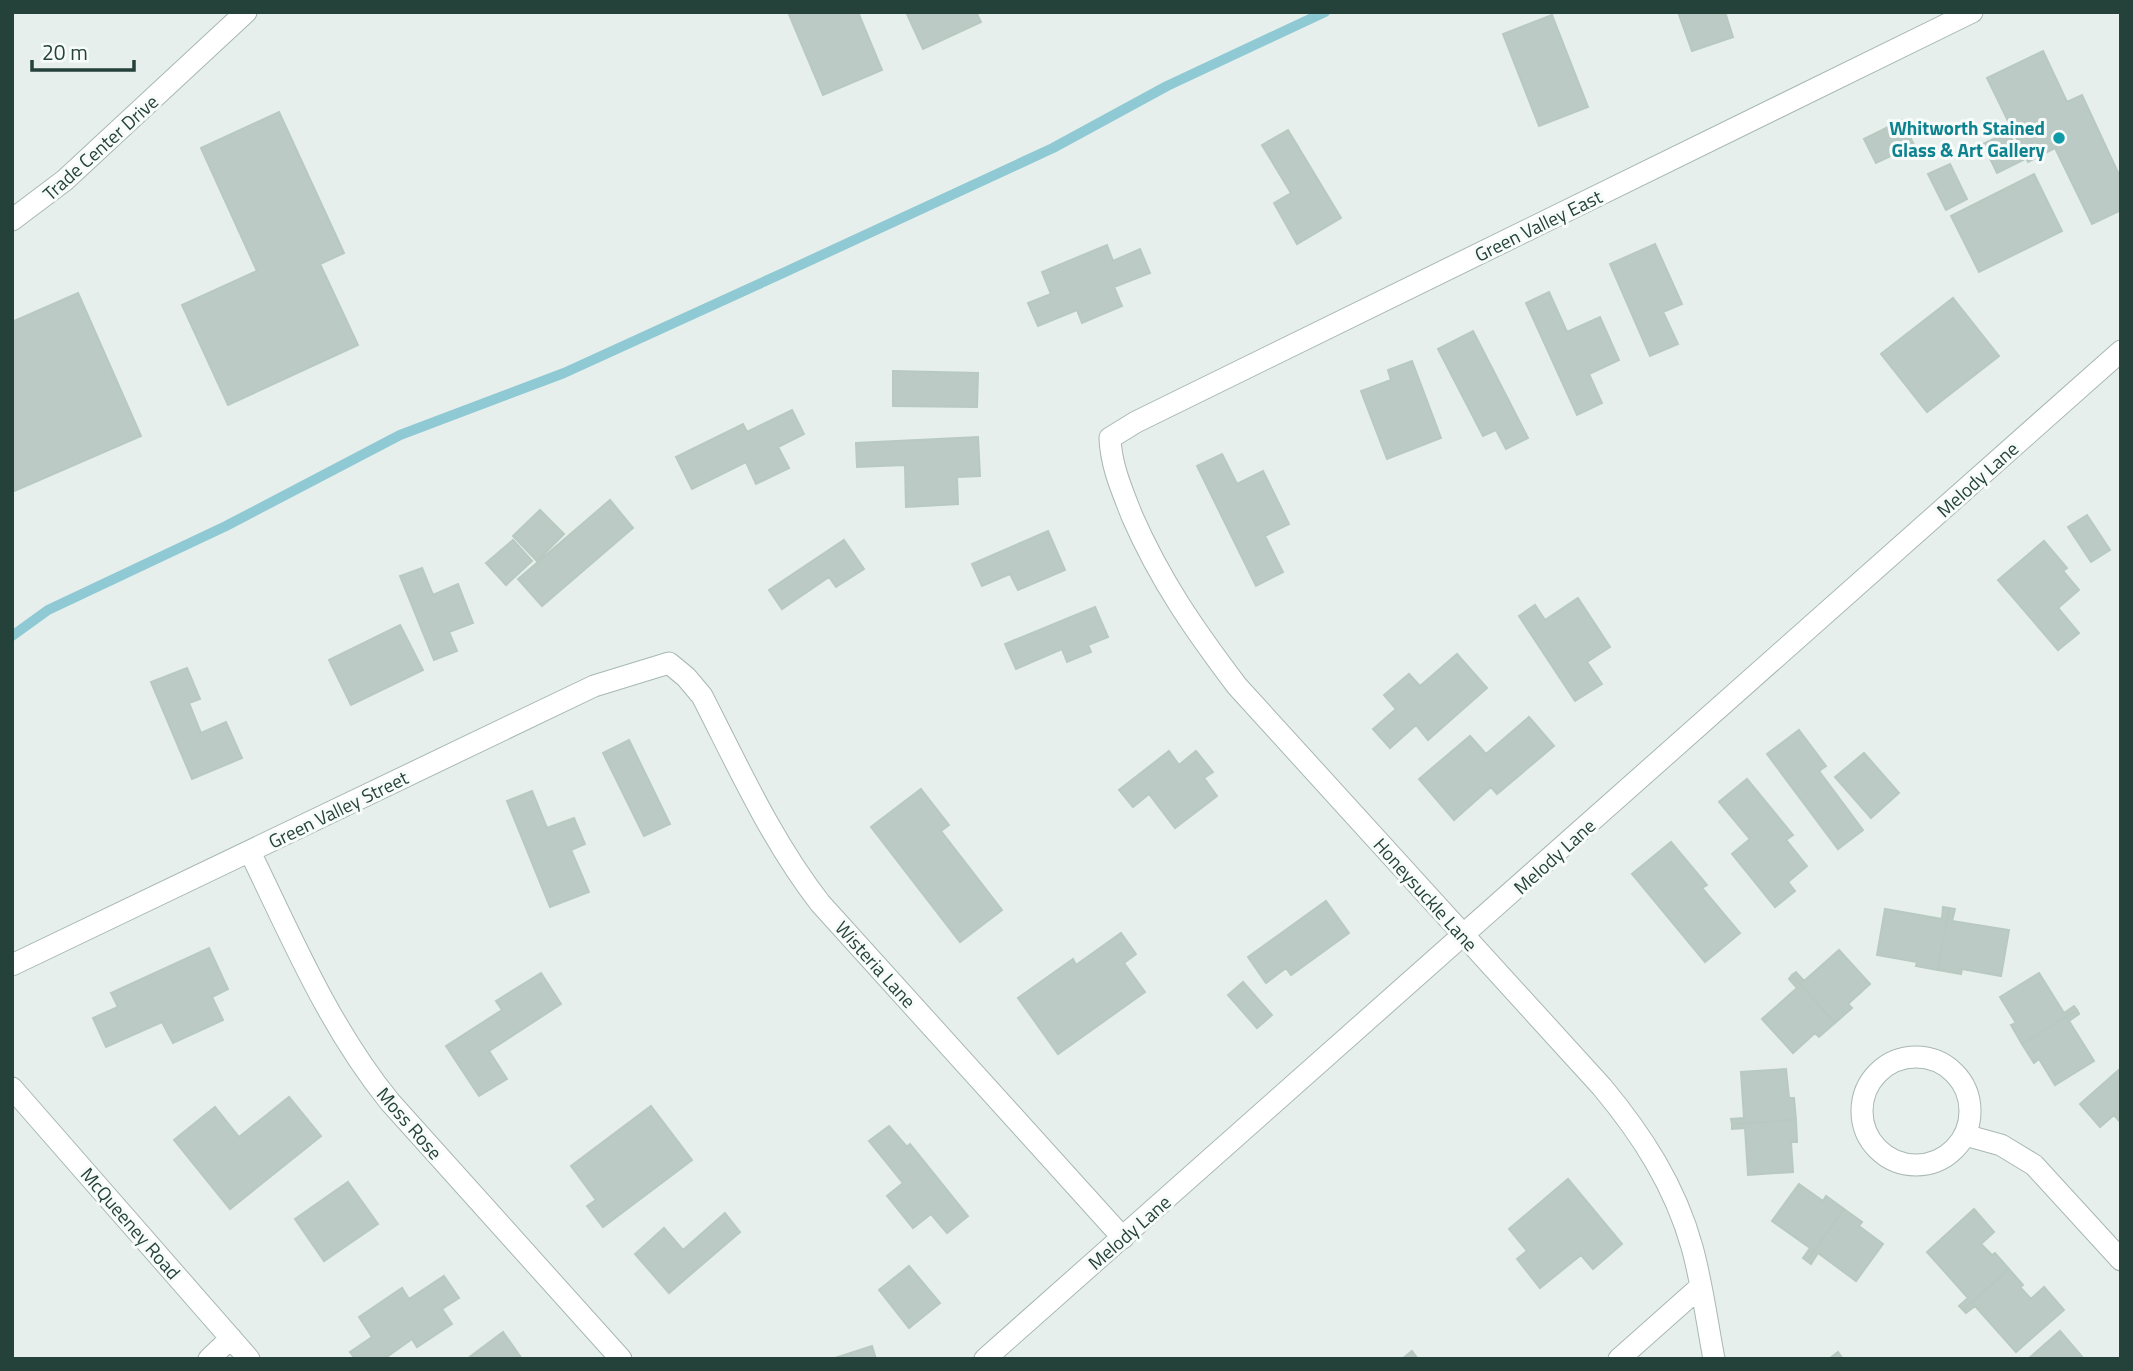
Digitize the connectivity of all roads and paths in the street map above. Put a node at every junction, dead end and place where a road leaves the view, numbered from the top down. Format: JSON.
{"nodes":[{"id":1,"x":246,"y":12,"type":"edge"},
{"id":2,"x":1972,"y":12,"type":"edge"},
{"id":3,"x":12,"y":220,"type":"edge"},
{"id":4,"x":2121,"y":351,"type":"edge"},
{"id":5,"x":1110,"y":442,"type":"joint"},
{"id":6,"x":669,"y":663,"type":"joint"},
{"id":7,"x":250,"y":852,"type":"junction"},
{"id":8,"x":1464,"y":936,"type":"junction"},
{"id":9,"x":12,"y":965,"type":"edge"},
{"id":10,"x":12,"y":1088,"type":"edge"},
{"id":11,"x":1965,"y":1135,"type":"junction"},
{"id":12,"x":1123,"y":1238,"type":"junction"},
{"id":13,"x":2121,"y":1260,"type":"edge"},
{"id":14,"x":1700,"y":1287,"type":"junction"},
{"id":15,"x":231,"y":1338,"type":"junction"},
{"id":16,"x":209,"y":1359,"type":"edge"},
{"id":17,"x":249,"y":1359,"type":"edge"},
{"id":18,"x":621,"y":1359,"type":"edge"},
{"id":19,"x":985,"y":1359,"type":"edge"},
{"id":20,"x":1619,"y":1359,"type":"edge"},
{"id":21,"x":1714,"y":1359,"type":"edge"}],
"edges":[{"from":1,"to":3,"type":"street","name":"Trade Center Drive"},
{"from":2,"to":5,"type":"street","name":"Green Valley East"},
{"from":4,"to":8,"type":"street","name":"Melody Lane"},
{"from":5,"to":8,"type":"street","name":"Honeysuckle Lane"},
{"from":6,"to":7,"type":"street","name":"Green Valley Street"},
{"from":6,"to":12,"type":"street","name":"Wisteria Lane"},
{"from":7,"to":9,"type":"street","name":"Green Valley Street"},
{"from":7,"to":18,"type":"street","name":"Moss Rose"},
{"from":8,"to":12,"type":"street","name":"Melody Lane"},
{"from":8,"to":14,"type":"street","name":"Honeysuckle Lane"},
{"from":10,"to":15,"type":"street","name":"McQueeney Road"},
{"from":11,"to":11,"type":"street"},
{"from":11,"to":13,"type":"street"},
{"from":12,"to":19,"type":"street","name":"Melody Lane"},
{"from":14,"to":20,"type":"street"},
{"from":14,"to":21,"type":"street","name":"Honeysuckle Lane"},
{"from":15,"to":16,"type":"street"},
{"from":15,"to":17,"type":"street","name":"McQueeney Road"}]}
